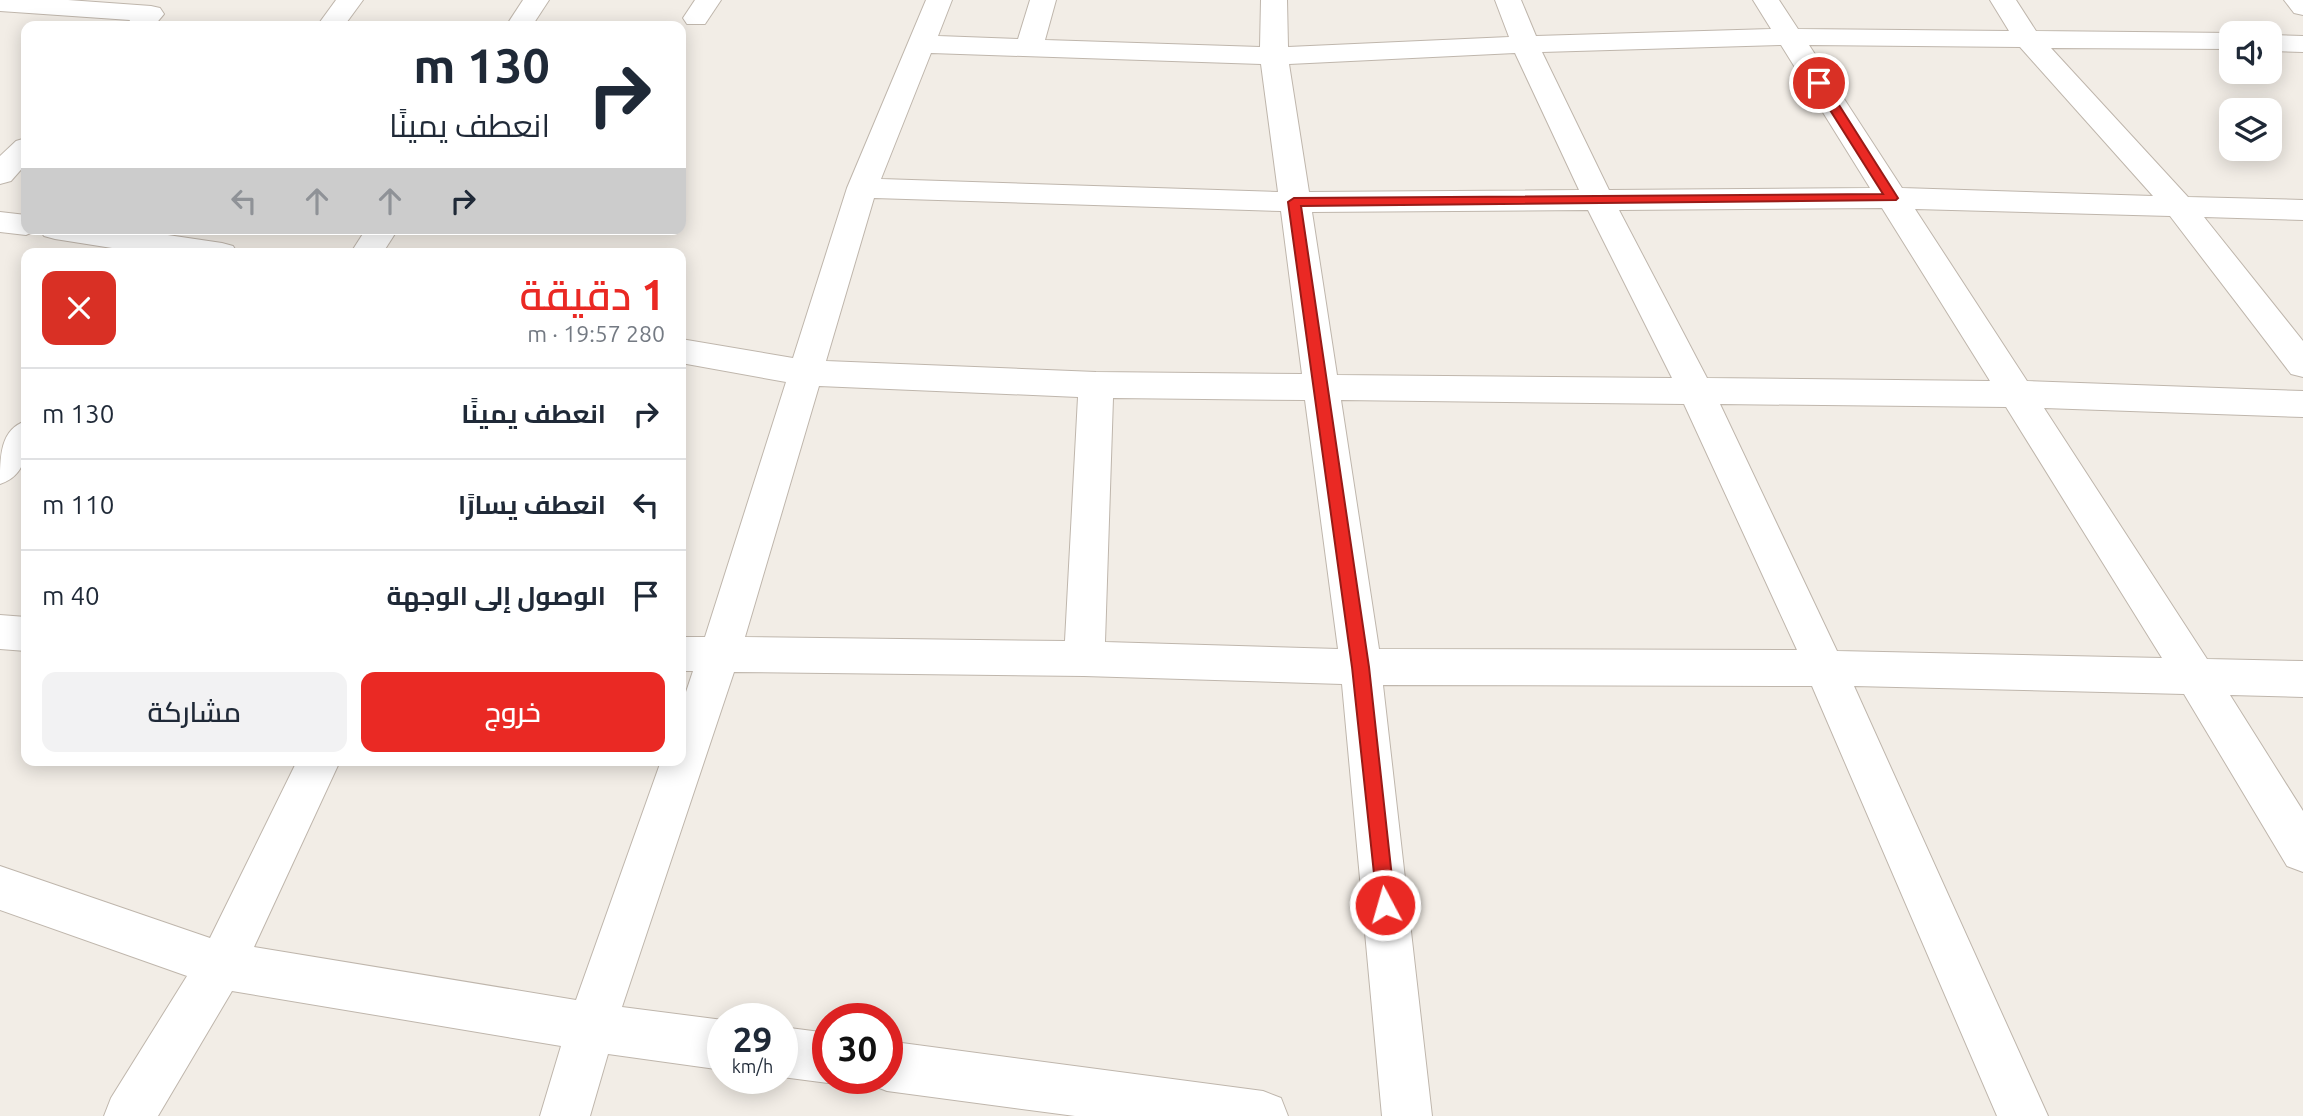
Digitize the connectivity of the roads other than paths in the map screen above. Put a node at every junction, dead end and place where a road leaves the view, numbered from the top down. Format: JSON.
{"nodes":[{"id":1,"x":350,"y":0,"type":"edge"},
{"id":2,"x":536,"y":0,"type":"edge"},
{"id":3,"x":939,"y":0,"type":"edge"},
{"id":4,"x":1043,"y":0,"type":"edge"},
{"id":5,"x":1275,"y":0,"type":"edge"},
{"id":6,"x":1508,"y":0,"type":"edge"},
{"id":7,"x":1766,"y":0,"type":"edge"},
{"id":8,"x":2003,"y":0,"type":"edge"},
{"id":9,"x":2297,"y":0,"type":"edge"},
{"id":10,"x":0,"y":3,"type":"edge"},
{"id":11,"x":2303,"y":7,"type":"edge"},
{"id":12,"x":151,"y":13,"type":"edge"},
{"id":13,"x":334,"y":21,"type":"edge"},
{"id":14,"x":522,"y":21,"type":"edge"},
{"id":15,"x":1790,"y":37,"type":"junction"},
{"id":16,"x":2026,"y":37,"type":"junction"},
{"id":17,"x":2219,"y":41,"type":"edge"},
{"id":18,"x":2282,"y":43,"type":"edge"},
{"id":19,"x":919,"y":44,"type":"junction"},
{"id":20,"x":1525,"y":44,"type":"junction"},
{"id":21,"x":2303,"y":44,"type":"edge"},
{"id":22,"x":1029,"y":49,"type":"junction"},
{"id":23,"x":1275,"y":55,"type":"junction"},
{"id":24,"x":21,"y":152,"type":"edge"},
{"id":25,"x":0,"y":174,"type":"edge"},
{"id":26,"x":862,"y":188,"type":"junction"},
{"id":27,"x":1892,"y":198,"type":"junction"},
{"id":28,"x":1598,"y":200,"type":"junction"},
{"id":29,"x":1294,"y":202,"type":"junction"},
{"id":30,"x":2179,"y":206,"type":"junction"},
{"id":31,"x":2303,"y":210,"type":"edge"},
{"id":32,"x":0,"y":222,"type":"edge"},
{"id":33,"x":21,"y":224,"type":"edge"},
{"id":34,"x":106,"y":235,"type":"edge"},
{"id":35,"x":166,"y":242,"type":"edge"},
{"id":36,"x":194,"y":248,"type":"edge"},
{"id":37,"x":686,"y":352,"type":"edge"},
{"id":38,"x":2303,"y":365,"type":"edge"},
{"id":39,"x":807,"y":373,"type":"junction"},
{"id":40,"x":1096,"y":385,"type":"junction"},
{"id":41,"x":1319,"y":388,"type":"junction"},
{"id":42,"x":1697,"y":392,"type":"junction"},
{"id":43,"x":2018,"y":394,"type":"junction"},
{"id":44,"x":2303,"y":404,"type":"edge"},
{"id":45,"x":21,"y":441,"type":"edge"},
{"id":46,"x":0,"y":470,"type":"edge"},
{"id":47,"x":0,"y":632,"type":"edge"},
{"id":48,"x":21,"y":634,"type":"edge"},
{"id":49,"x":700,"y":654,"type":"edge"},
{"id":50,"x":1084,"y":659,"type":"junction"},
{"id":51,"x":1361,"y":667,"type":"junction"},
{"id":52,"x":1827,"y":668,"type":"junction"},
{"id":53,"x":2196,"y":675,"type":"junction"},
{"id":54,"x":2303,"y":679,"type":"edge"},
{"id":55,"x":686,"y":702,"type":"edge"},
{"id":56,"x":317,"y":766,"type":"edge"},
{"id":57,"x":667,"y":766,"type":"edge"},
{"id":58,"x":2303,"y":851,"type":"edge"},
{"id":59,"x":0,"y":888,"type":"edge"},
{"id":60,"x":220,"y":965,"type":"junction"},
{"id":61,"x":591,"y":1027,"type":"junction"},
{"id":62,"x":707,"y":1043,"type":"edge"},
{"id":63,"x":903,"y":1068,"type":"edge"},
{"id":64,"x":129,"y":1116,"type":"edge"},
{"id":65,"x":565,"y":1116,"type":"edge"},
{"id":66,"x":1263,"y":1116,"type":"edge"},
{"id":67,"x":1407,"y":1116,"type":"edge"},
{"id":68,"x":2023,"y":1116,"type":"edge"}],
"edges":[{"from":1,"to":13,"type":"street"},
{"from":2,"to":14,"type":"street"},
{"from":3,"to":19,"type":"street"},
{"from":4,"to":22,"type":"street"},
{"from":5,"to":23,"type":"street"},
{"from":6,"to":20,"type":"street"},
{"from":7,"to":15,"type":"street"},
{"from":8,"to":16,"type":"street"},
{"from":9,"to":11,"type":"street"},
{"from":10,"to":12,"type":"street"},
{"from":15,"to":16,"type":"street"},
{"from":15,"to":20,"type":"street"},
{"from":15,"to":27,"type":"street"},
{"from":16,"to":17,"type":"street"},
{"from":16,"to":30,"type":"street"},
{"from":18,"to":21,"type":"street"},
{"from":19,"to":22,"type":"street"},
{"from":19,"to":26,"type":"street"},
{"from":20,"to":23,"type":"street"},
{"from":20,"to":28,"type":"street"},
{"from":22,"to":23,"type":"street"},
{"from":23,"to":29,"type":"street"},
{"from":24,"to":25,"type":"street"},
{"from":26,"to":29,"type":"street"},
{"from":26,"to":39,"type":"street"},
{"from":27,"to":28,"type":"street"},
{"from":27,"to":30,"type":"street"},
{"from":27,"to":43,"type":"street"},
{"from":28,"to":29,"type":"street"},
{"from":28,"to":42,"type":"street"},
{"from":29,"to":41,"type":"street"},
{"from":30,"to":31,"type":"street"},
{"from":30,"to":38,"type":"street"},
{"from":32,"to":33,"type":"street"},
{"from":34,"to":35,"type":"street"},
{"from":35,"to":36,"type":"street"},
{"from":37,"to":39,"type":"street"},
{"from":39,"to":40,"type":"street"},
{"from":39,"to":49,"type":"street"},
{"from":40,"to":41,"type":"street"},
{"from":40,"to":50,"type":"street"},
{"from":41,"to":42,"type":"street"},
{"from":41,"to":51,"type":"street"},
{"from":42,"to":43,"type":"street"},
{"from":42,"to":52,"type":"street"},
{"from":43,"to":44,"type":"street"},
{"from":43,"to":53,"type":"street"},
{"from":45,"to":46,"type":"street"},
{"from":47,"to":48,"type":"street"},
{"from":49,"to":50,"type":"street"},
{"from":49,"to":55,"type":"street"},
{"from":50,"to":51,"type":"street"},
{"from":51,"to":52,"type":"street"},
{"from":51,"to":67,"type":"street"},
{"from":52,"to":53,"type":"street"},
{"from":52,"to":68,"type":"street"},
{"from":53,"to":54,"type":"street"},
{"from":53,"to":58,"type":"street"},
{"from":56,"to":60,"type":"street"},
{"from":57,"to":61,"type":"street"},
{"from":59,"to":60,"type":"street"},
{"from":60,"to":61,"type":"street"},
{"from":60,"to":64,"type":"street"},
{"from":61,"to":62,"type":"street"},
{"from":61,"to":65,"type":"street"},
{"from":63,"to":66,"type":"street"}]}
